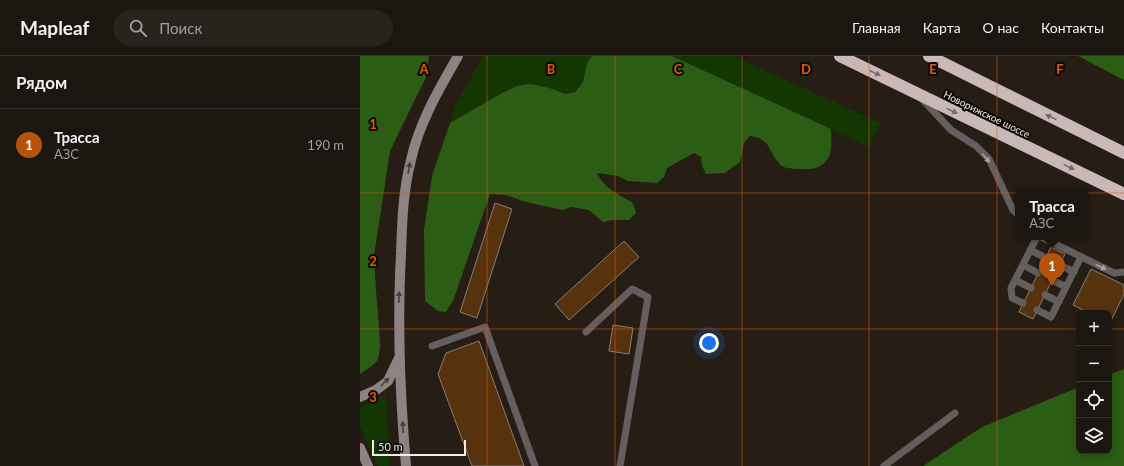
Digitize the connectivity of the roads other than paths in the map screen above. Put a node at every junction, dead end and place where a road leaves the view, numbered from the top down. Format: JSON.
{"nodes":[{"id":1,"x":458,"y":56,"type":"edge"},
{"id":2,"x":840,"y":56,"type":"edge"},
{"id":3,"x":929,"y":56,"type":"edge"},
{"id":4,"x":917,"y":94,"type":"junction"},
{"id":5,"x":1124,"y":152,"type":"edge"},
{"id":6,"x":1124,"y":194,"type":"edge"},
{"id":7,"x":1015,"y":212,"type":"edge"},
{"id":8,"x":1035,"y":240,"type":"edge"},
{"id":9,"x":1047,"y":240,"type":"edge"},
{"id":10,"x":1030,"y":250,"type":"junction"},
{"id":11,"x":1081,"y":257,"type":"junction"},
{"id":12,"x":1046,"y":258,"type":"dead end"},
{"id":13,"x":1023,"y":265,"type":"junction"},
{"id":14,"x":1060,"y":265,"type":"dead end"},
{"id":15,"x":1074,"y":272,"type":"junction"},
{"id":16,"x":1124,"y":272,"type":"edge"},
{"id":17,"x":1038,"y":273,"type":"dead end"},
{"id":18,"x":1015,"y":280,"type":"junction"},
{"id":19,"x":1052,"y":280,"type":"dead end"},
{"id":20,"x":1066,"y":287,"type":"junction"},
{"id":21,"x":1031,"y":288,"type":"dead end"},
{"id":22,"x":1045,"y":295,"type":"dead end"},
{"id":23,"x":1059,"y":302,"type":"junction"},
{"id":24,"x":1023,"y":303,"type":"dead end"},
{"id":25,"x":1037,"y":310,"type":"dead end"},
{"id":26,"x":586,"y":332,"type":"dead end"},
{"id":27,"x":432,"y":346,"type":"dead end"},
{"id":28,"x":399,"y":357,"type":"junction"},
{"id":29,"x":360,"y":397,"type":"edge"},
{"id":30,"x":955,"y":413,"type":"dead end"},
{"id":31,"x":360,"y":448,"type":"edge"},
{"id":32,"x":368,"y":466,"type":"edge"},
{"id":33,"x":406,"y":466,"type":"edge"},
{"id":34,"x":535,"y":466,"type":"edge"},
{"id":35,"x":620,"y":466,"type":"edge"},
{"id":36,"x":884,"y":466,"type":"edge"}],
"edges":[{"from":28,"to":1,"type":"main road","one_way":true},
{"from":2,"to":4,"type":"highway","name":"Новорижское шоссе","one_way":true},
{"from":5,"to":3,"type":"highway","one_way":true},
{"from":4,"to":6,"type":"highway","name":"Новорижское шоссе","one_way":true},
{"from":4,"to":7,"type":"lane","one_way":true},
{"from":8,"to":10,"type":"lane"},
{"from":9,"to":11,"type":"lane"},
{"from":10,"to":12,"type":"lane"},
{"from":10,"to":13,"type":"lane"},
{"from":11,"to":15,"type":"lane"},
{"from":11,"to":16,"type":"lane","one_way":true},
{"from":13,"to":17,"type":"lane"},
{"from":13,"to":18,"type":"lane"},
{"from":14,"to":15,"type":"lane"},
{"from":15,"to":20,"type":"lane"},
{"from":18,"to":21,"type":"lane"},
{"from":18,"to":24,"type":"lane"},
{"from":19,"to":20,"type":"lane"},
{"from":20,"to":23,"type":"lane"},
{"from":22,"to":23,"type":"lane"},
{"from":23,"to":25,"type":"lane"},
{"from":26,"to":35,"type":"lane"},
{"from":27,"to":34,"type":"lane"},
{"from":29,"to":28,"type":"main road","one_way":true},
{"from":33,"to":28,"type":"main road","one_way":true},
{"from":30,"to":36,"type":"lane"},
{"from":31,"to":32,"type":"main road"}]}
